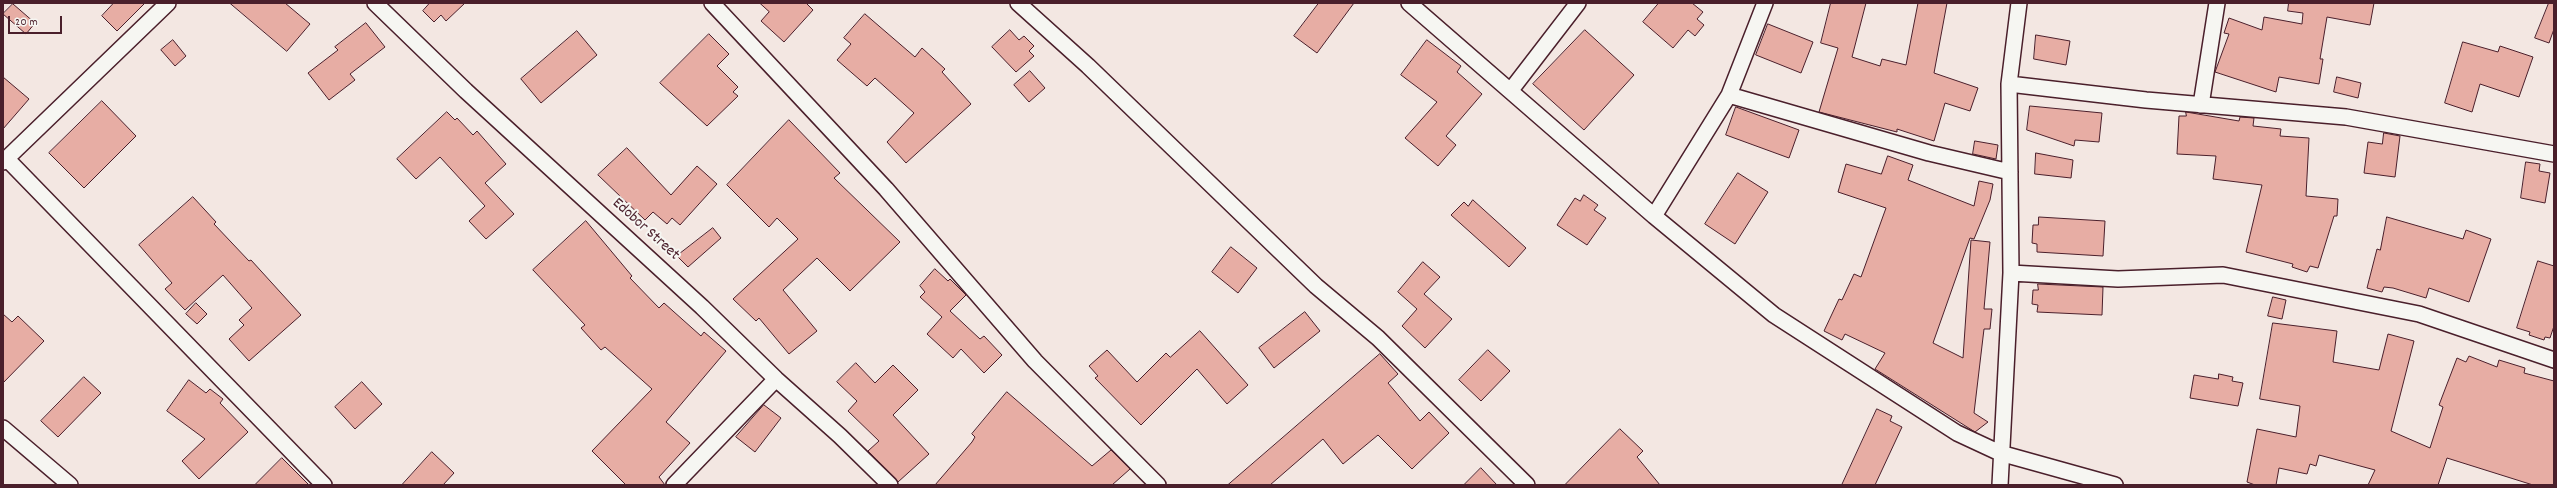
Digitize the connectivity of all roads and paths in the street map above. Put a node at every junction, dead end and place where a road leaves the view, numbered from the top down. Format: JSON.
{"nodes":[{"id":1,"x":168,"y":3,"type":"edge"},
{"id":2,"x":375,"y":3,"type":"edge"},
{"id":3,"x":712,"y":3,"type":"edge"},
{"id":4,"x":1018,"y":3,"type":"edge"},
{"id":5,"x":1409,"y":3,"type":"edge"},
{"id":6,"x":1578,"y":3,"type":"edge"},
{"id":7,"x":1764,"y":3,"type":"edge"},
{"id":8,"x":2019,"y":3,"type":"edge"},
{"id":9,"x":2217,"y":3,"type":"edge"},
{"id":10,"x":2010,"y":84,"type":"junction"},
{"id":11,"x":1511,"y":90,"type":"junction"},
{"id":12,"x":1728,"y":95,"type":"junction"},
{"id":13,"x":2202,"y":105,"type":"junction"},
{"id":14,"x":2554,"y":154,"type":"edge"},
{"id":15,"x":4,"y":160,"type":"edge"},
{"id":16,"x":2010,"y":172,"type":"junction"},
{"id":17,"x":1654,"y":216,"type":"junction"},
{"id":18,"x":2011,"y":273,"type":"junction"},
{"id":19,"x":2554,"y":360,"type":"edge"},
{"id":20,"x":776,"y":379,"type":"junction"},
{"id":21,"x":3,"y":428,"type":"edge"},
{"id":22,"x":2000,"y":453,"type":"junction"},
{"id":23,"x":70,"y":485,"type":"edge"},
{"id":24,"x":324,"y":485,"type":"edge"},
{"id":25,"x":674,"y":485,"type":"edge"},
{"id":26,"x":890,"y":485,"type":"edge"},
{"id":27,"x":1158,"y":485,"type":"edge"},
{"id":28,"x":1527,"y":485,"type":"edge"},
{"id":29,"x":2000,"y":485,"type":"edge"},
{"id":30,"x":2115,"y":485,"type":"edge"}],
"edges":[{"from":1,"to":15,"type":"street"},
{"from":2,"to":20,"type":"street","name":"Edobor Street"},
{"from":3,"to":27,"type":"street"},
{"from":4,"to":28,"type":"street"},
{"from":5,"to":11,"type":"street"},
{"from":6,"to":11,"type":"street"},
{"from":7,"to":12,"type":"street"},
{"from":8,"to":10,"type":"street"},
{"from":9,"to":13,"type":"street"},
{"from":10,"to":13,"type":"street"},
{"from":10,"to":16,"type":"street"},
{"from":11,"to":17,"type":"street"},
{"from":12,"to":16,"type":"street"},
{"from":12,"to":17,"type":"street"},
{"from":13,"to":14,"type":"street"},
{"from":15,"to":24,"type":"street"},
{"from":16,"to":18,"type":"street"},
{"from":17,"to":22,"type":"street"},
{"from":18,"to":19,"type":"street"},
{"from":18,"to":22,"type":"street"},
{"from":20,"to":25,"type":"street"},
{"from":20,"to":26,"type":"street","name":"Edobor Street"},
{"from":21,"to":23,"type":"street"},
{"from":22,"to":29,"type":"street"},
{"from":22,"to":30,"type":"street"}]}
